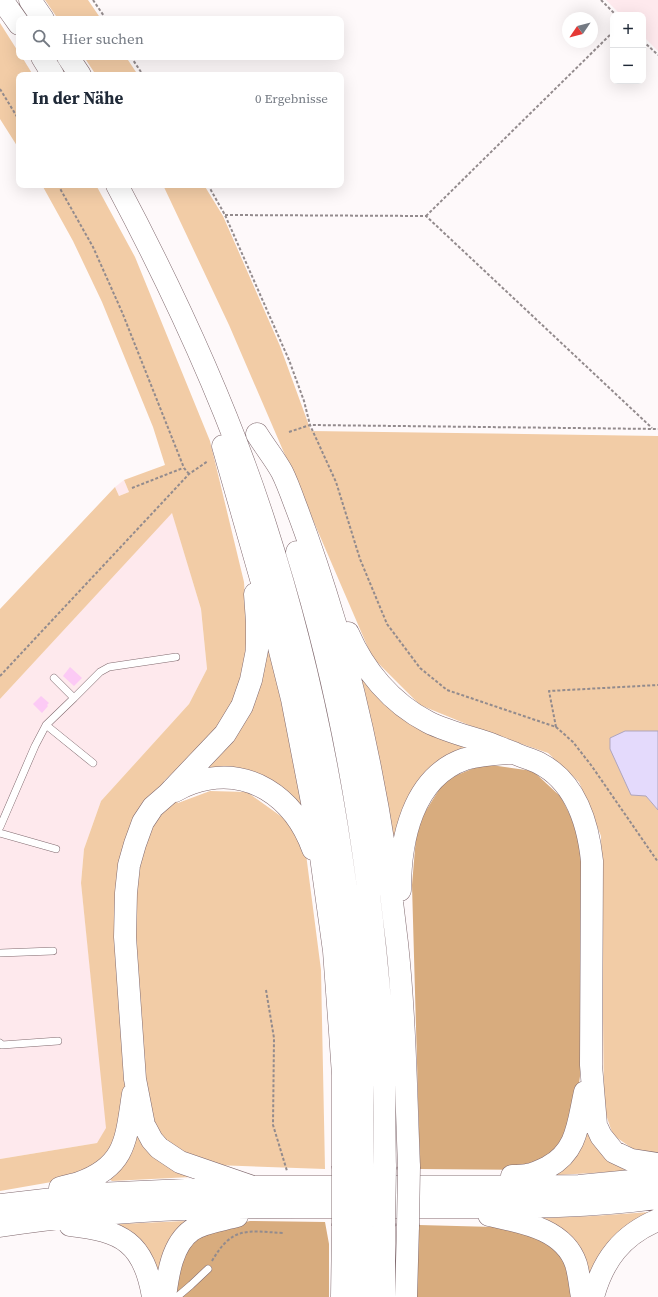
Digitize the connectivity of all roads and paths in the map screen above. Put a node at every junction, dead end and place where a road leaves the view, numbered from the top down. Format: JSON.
{"nodes":[{"id":1,"x":2,"y":0,"type":"edge"},
{"id":2,"x":30,"y":0,"type":"edge"},
{"id":3,"x":93,"y":0,"type":"edge"},
{"id":4,"x":601,"y":0,"type":"edge"},
{"id":5,"x":613,"y":12,"type":"edge"},
{"id":6,"x":41,"y":16,"type":"edge"},
{"id":7,"x":104,"y":16,"type":"edge"},
{"id":8,"x":16,"y":20,"type":"edge"},
{"id":9,"x":610,"y":35,"type":"edge"},
{"id":10,"x":646,"y":44,"type":"edge"},
{"id":11,"x":658,"y":55,"type":"edge"},
{"id":12,"x":44,"y":60,"type":"edge"},
{"id":13,"x":70,"y":60,"type":"edge"},
{"id":14,"x":133,"y":60,"type":"edge"},
{"id":15,"x":51,"y":72,"type":"edge"},
{"id":16,"x":78,"y":72,"type":"edge"},
{"id":17,"x":141,"y":72,"type":"edge"},
{"id":18,"x":0,"y":90,"type":"edge"},
{"id":19,"x":16,"y":115,"type":"edge"},
{"id":20,"x":60,"y":188,"type":"edge"},
{"id":21,"x":119,"y":188,"type":"edge"},
{"id":22,"x":210,"y":188,"type":"edge"},
{"id":23,"x":225,"y":216,"type":"junction"},
{"id":24,"x":426,"y":216,"type":"junction"},
{"id":25,"x":195,"y":343,"type":"junction"},
{"id":26,"x":310,"y":425,"type":"junction"},
{"id":27,"x":652,"y":428,"type":"junction"},
{"id":28,"x":658,"y":429,"type":"edge"},
{"id":29,"x":289,"y":432,"type":"dead end"},
{"id":30,"x":208,"y":461,"type":"dead end"},
{"id":31,"x":184,"y":468,"type":"junction"},
{"id":32,"x":189,"y":474,"type":"junction"},
{"id":33,"x":132,"y":488,"type":"dead end"},
{"id":34,"x":252,"y":545,"type":"junction"},
{"id":35,"x":324,"y":586,"type":"junction"},
{"id":36,"x":176,"y":657,"type":"dead end"},
{"id":37,"x":420,"y":668,"type":"dead end"},
{"id":38,"x":0,"y":676,"type":"edge"},
{"id":39,"x":54,"y":678,"type":"dead end"},
{"id":40,"x":658,"y":685,"type":"edge"},
{"id":41,"x":74,"y":698,"type":"junction"},
{"id":42,"x":46,"y":725,"type":"junction"},
{"id":43,"x":556,"y":728,"type":"dead end"},
{"id":44,"x":513,"y":753,"type":"junction"},
{"id":45,"x":92,"y":763,"type":"dead end"},
{"id":46,"x":168,"y":794,"type":"junction"},
{"id":47,"x":0,"y":827,"type":"edge"},
{"id":48,"x":0,"y":833,"type":"edge"},
{"id":49,"x":56,"y":849,"type":"dead end"},
{"id":50,"x":326,"y":885,"type":"junction"},
{"id":51,"x":397,"y":944,"type":"junction"},
{"id":52,"x":53,"y":951,"type":"dead end"},
{"id":53,"x":0,"y":953,"type":"edge"},
{"id":54,"x":266,"y":990,"type":"dead end"},
{"id":55,"x":58,"y":1041,"type":"dead end"},
{"id":56,"x":1,"y":1045,"type":"edge"},
{"id":57,"x":591,"y":1065,"type":"junction"},
{"id":58,"x":135,"y":1079,"type":"junction"},
{"id":59,"x":658,"y":1164,"type":"edge"},
{"id":60,"x":353,"y":1166,"type":"junction"},
{"id":61,"x":658,"y":1177,"type":"edge"},
{"id":62,"x":289,"y":1186,"type":"junction"},
{"id":63,"x":473,"y":1186,"type":"junction"},
{"id":64,"x":253,"y":1187,"type":"junction"},
{"id":65,"x":658,"y":1198,"type":"edge"},
{"id":66,"x":4,"y":1204,"type":"edge"},
{"id":67,"x":457,"y":1207,"type":"junction"},
{"id":68,"x":267,"y":1208,"type":"junction"},
{"id":69,"x":35,"y":1220,"type":"junction"},
{"id":70,"x":658,"y":1220,"type":"edge"},
{"id":71,"x":0,"y":1226,"type":"edge"},
{"id":72,"x":353,"y":1226,"type":"junction"},
{"id":73,"x":283,"y":1233,"type":"dead end"},
{"id":74,"x":208,"y":1269,"type":"joint"},
{"id":75,"x":153,"y":1297,"type":"edge"},
{"id":76,"x":165,"y":1297,"type":"edge"},
{"id":77,"x":177,"y":1297,"type":"edge"},
{"id":78,"x":342,"y":1297,"type":"edge"},
{"id":79,"x":362,"y":1297,"type":"edge"},
{"id":80,"x":384,"y":1297,"type":"edge"},
{"id":81,"x":406,"y":1297,"type":"edge"},
{"id":82,"x":582,"y":1297,"type":"edge"},
{"id":83,"x":594,"y":1297,"type":"edge"}],
"edges":[{"from":1,"to":8,"type":"highway"},
{"from":2,"to":6,"type":"highway"},
{"from":3,"to":7,"type":"path"},
{"from":4,"to":5,"type":"path"},
{"from":9,"to":24,"type":"path"},
{"from":10,"to":11,"type":"path"},
{"from":12,"to":15,"type":"highway"},
{"from":13,"to":16,"type":"highway"},
{"from":14,"to":17,"type":"path"},
{"from":18,"to":19,"type":"path"},
{"from":20,"to":31,"type":"path"},
{"from":21,"to":25,"type":"highway"},
{"from":22,"to":23,"type":"path"},
{"from":23,"to":24,"type":"path"},
{"from":23,"to":26,"type":"path"},
{"from":24,"to":27,"type":"path"},
{"from":25,"to":34,"type":"highway"},
{"from":25,"to":60,"type":"highway"},
{"from":26,"to":27,"type":"path"},
{"from":26,"to":29,"type":"path"},
{"from":26,"to":37,"type":"path"},
{"from":27,"to":28,"type":"path"},
{"from":30,"to":32,"type":"path"},
{"from":31,"to":32,"type":"path"},
{"from":31,"to":33,"type":"path"},
{"from":32,"to":38,"type":"path"},
{"from":34,"to":46,"type":"highway"},
{"from":34,"to":50,"type":"highway"},
{"from":35,"to":44,"type":"highway"},
{"from":35,"to":51,"type":"highway"},
{"from":35,"to":80,"type":"highway","bridge":true},
{"from":36,"to":41,"type":"lane"},
{"from":39,"to":41,"type":"lane"},
{"from":40,"to":43,"type":"path"},
{"from":41,"to":42,"type":"lane"},
{"from":42,"to":45,"type":"lane"},
{"from":42,"to":47,"type":"lane"},
{"from":44,"to":51,"type":"highway"},
{"from":44,"to":57,"type":"highway"},
{"from":46,"to":50,"type":"highway"},
{"from":46,"to":58,"type":"highway"},
{"from":48,"to":49,"type":"lane"},
{"from":50,"to":60,"type":"highway"},
{"from":51,"to":81,"type":"highway","bridge":true},
{"from":52,"to":53,"type":"lane"},
{"from":54,"to":62,"type":"path"},
{"from":55,"to":56,"type":"lane"},
{"from":57,"to":59,"type":"highway"},
{"from":57,"to":63,"type":"highway"},
{"from":58,"to":64,"type":"highway"},
{"from":58,"to":66,"type":"highway"},
{"from":60,"to":72,"type":"highway","bridge":true},
{"from":61,"to":63,"type":"highway"},
{"from":62,"to":63,"type":"highway"},
{"from":62,"to":64,"type":"highway"},
{"from":64,"to":66,"type":"highway"},
{"from":65,"to":67,"type":"highway"},
{"from":67,"to":68,"type":"highway"},
{"from":67,"to":82,"type":"highway"},
{"from":68,"to":69,"type":"highway"},
{"from":68,"to":76,"type":"highway"},
{"from":69,"to":71,"type":"highway"},
{"from":69,"to":75,"type":"highway"},
{"from":70,"to":83,"type":"highway"},
{"from":72,"to":78,"type":"highway"},
{"from":72,"to":79,"type":"highway"},
{"from":73,"to":74,"type":"path"},
{"from":74,"to":77,"type":"lane"}]}
